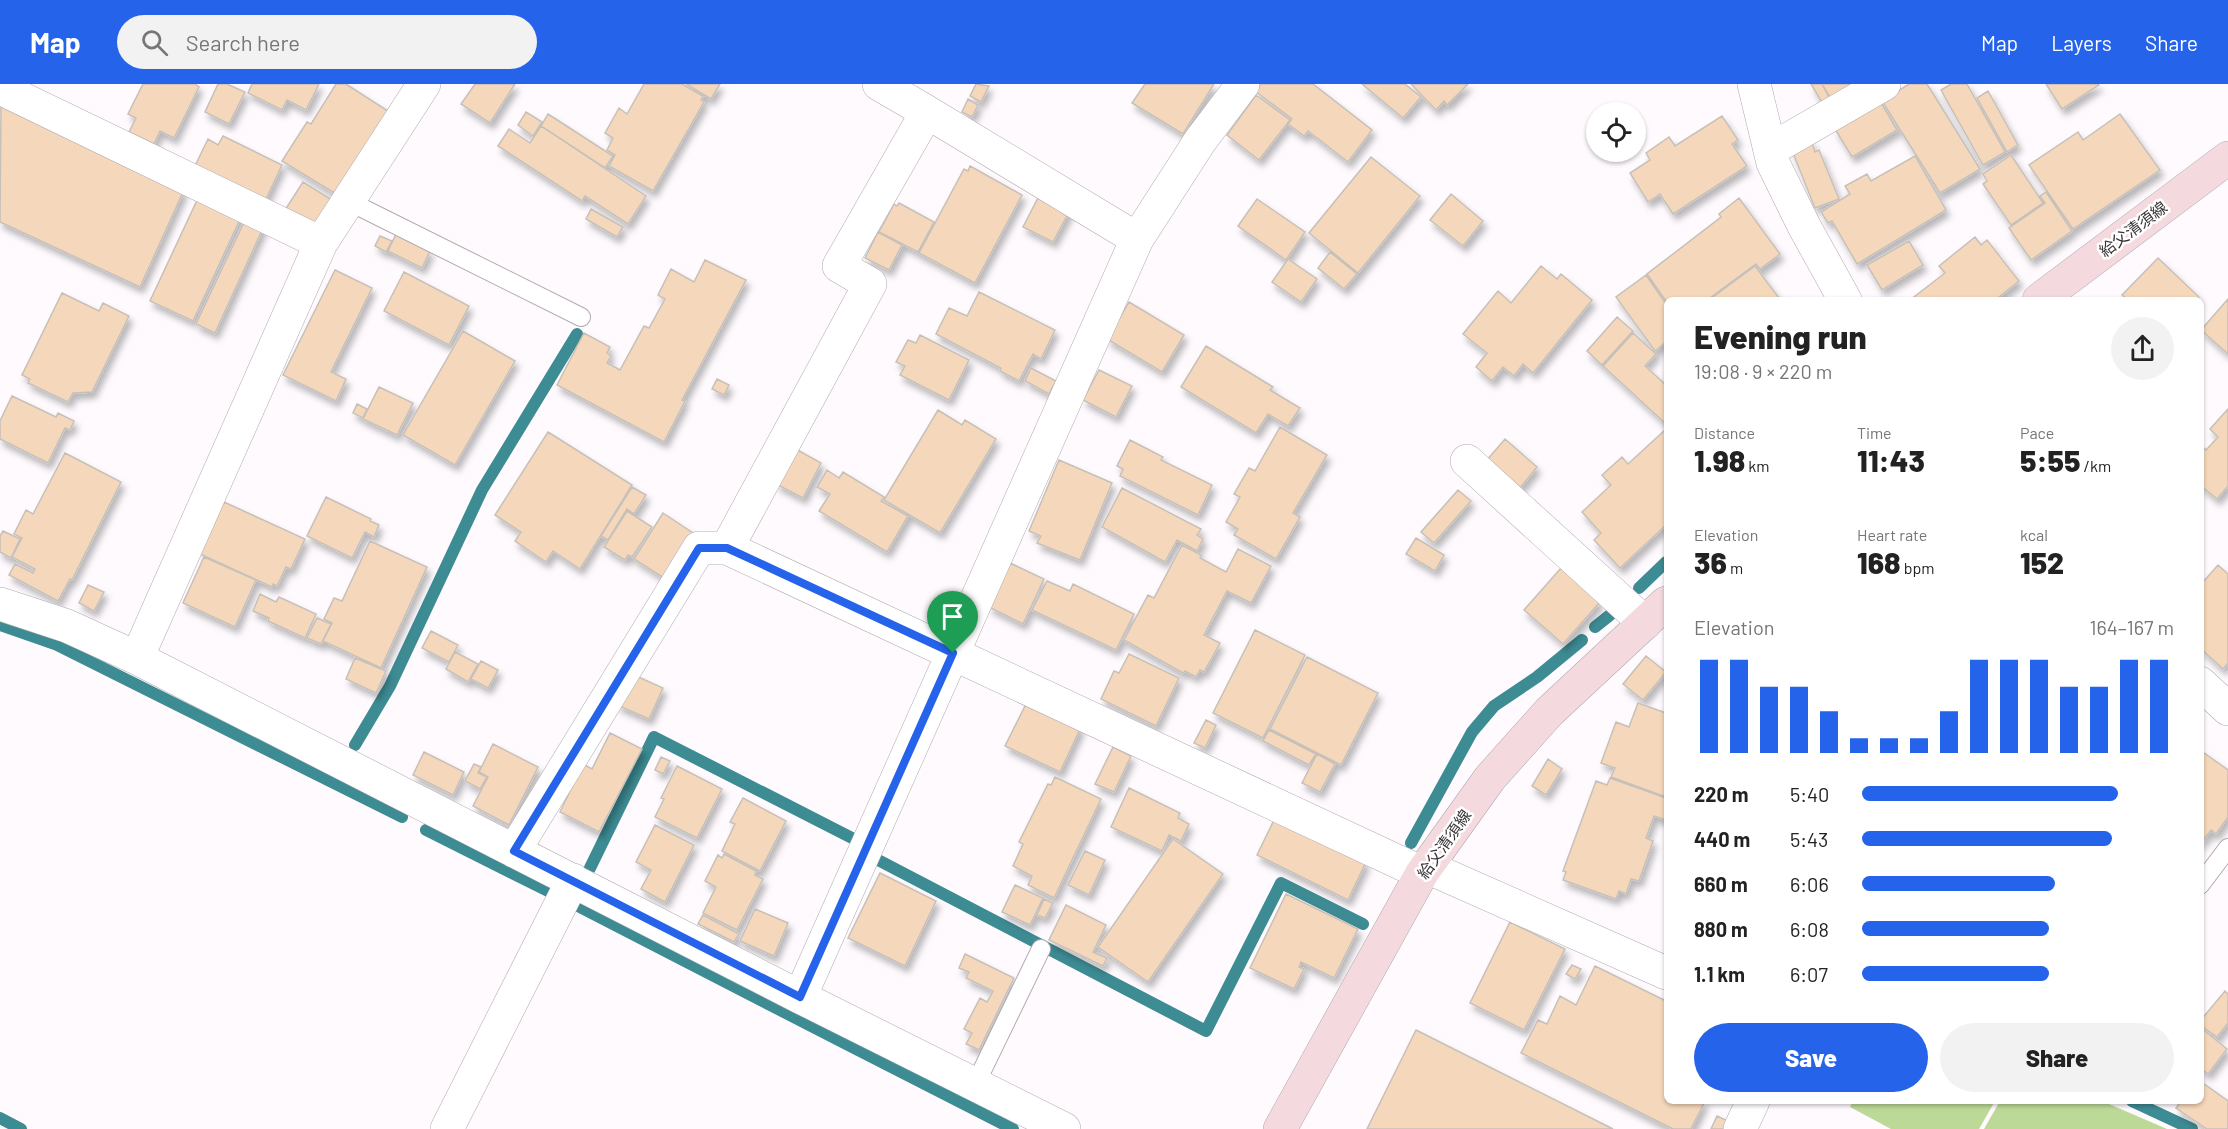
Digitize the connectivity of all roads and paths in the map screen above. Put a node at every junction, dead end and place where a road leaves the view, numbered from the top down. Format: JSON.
{"nodes":[{"id":1,"x":424,"y":84,"type":"edge"},
{"id":2,"x":879,"y":84,"type":"edge"},
{"id":3,"x":1243,"y":84,"type":"edge"},
{"id":4,"x":1754,"y":84,"type":"edge"},
{"id":5,"x":1884,"y":84,"type":"edge"},
{"id":6,"x":0,"y":88,"type":"edge"},
{"id":7,"x":927,"y":112,"type":"junction"},
{"id":8,"x":1770,"y":150,"type":"junction"},
{"id":9,"x":2228,"y":158,"type":"edge"},
{"id":10,"x":348,"y":201,"type":"junction"},
{"id":11,"x":1137,"y":239,"type":"junction"},
{"id":12,"x":321,"y":243,"type":"junction"},
{"id":13,"x":1843,"y":297,"type":"edge"},
{"id":14,"x":2043,"y":297,"type":"edge"},
{"id":15,"x":581,"y":317,"type":"dead end"},
{"id":16,"x":1467,"y":461,"type":"dead end"},
{"id":17,"x":727,"y":548,"type":"junction"},
{"id":18,"x":0,"y":604,"type":"edge"},
{"id":19,"x":1656,"y":613,"type":"edge"},
{"id":20,"x":953,"y":653,"type":"junction"},
{"id":21,"x":137,"y":658,"type":"junction"},
{"id":22,"x":2204,"y":687,"type":"edge"},
{"id":23,"x":2228,"y":709,"type":"edge"},
{"id":24,"x":2228,"y":848,"type":"edge"},
{"id":25,"x":514,"y":851,"type":"junction"},
{"id":26,"x":1424,"y":870,"type":"junction"},
{"id":27,"x":573,"y":880,"type":"junction"},
{"id":28,"x":2204,"y":880,"type":"edge"},
{"id":29,"x":1041,"y":949,"type":"dead end"},
{"id":30,"x":1664,"y":973,"type":"edge"},
{"id":31,"x":800,"y":997,"type":"junction"},
{"id":32,"x":975,"y":1085,"type":"junction"},
{"id":33,"x":1752,"y":1104,"type":"edge"},
{"id":34,"x":447,"y":1129,"type":"edge"},
{"id":35,"x":1064,"y":1129,"type":"edge"},
{"id":36,"x":1280,"y":1129,"type":"edge"},
{"id":37,"x":1740,"y":1129,"type":"edge"}],
"edges":[{"from":1,"to":10,"type":"street"},
{"from":2,"to":7,"type":"street"},
{"from":3,"to":11,"type":"street"},
{"from":4,"to":8,"type":"street"},
{"from":5,"to":8,"type":"street"},
{"from":6,"to":12,"type":"street"},
{"from":7,"to":11,"type":"street"},
{"from":7,"to":17,"type":"street"},
{"from":8,"to":13,"type":"street"},
{"from":9,"to":14,"type":"main road","name":"給父清須線"},
{"from":10,"to":12,"type":"street"},
{"from":10,"to":15,"type":"lane"},
{"from":11,"to":20,"type":"street"},
{"from":12,"to":21,"type":"street"},
{"from":16,"to":19,"type":"street"},
{"from":17,"to":20,"type":"street"},
{"from":17,"to":25,"type":"street"},
{"from":18,"to":21,"type":"street"},
{"from":19,"to":26,"type":"main road","name":"給父清須線"},
{"from":20,"to":26,"type":"street"},
{"from":20,"to":31,"type":"street"},
{"from":21,"to":25,"type":"street"},
{"from":22,"to":23,"type":"street"},
{"from":24,"to":28,"type":"lane"},
{"from":25,"to":27,"type":"street"},
{"from":26,"to":30,"type":"street"},
{"from":26,"to":36,"type":"main road","name":"給父清須線"},
{"from":27,"to":31,"type":"street"},
{"from":27,"to":34,"type":"street"},
{"from":29,"to":32,"type":"lane"},
{"from":31,"to":32,"type":"street"},
{"from":32,"to":35,"type":"street"},
{"from":33,"to":37,"type":"street"}]}
